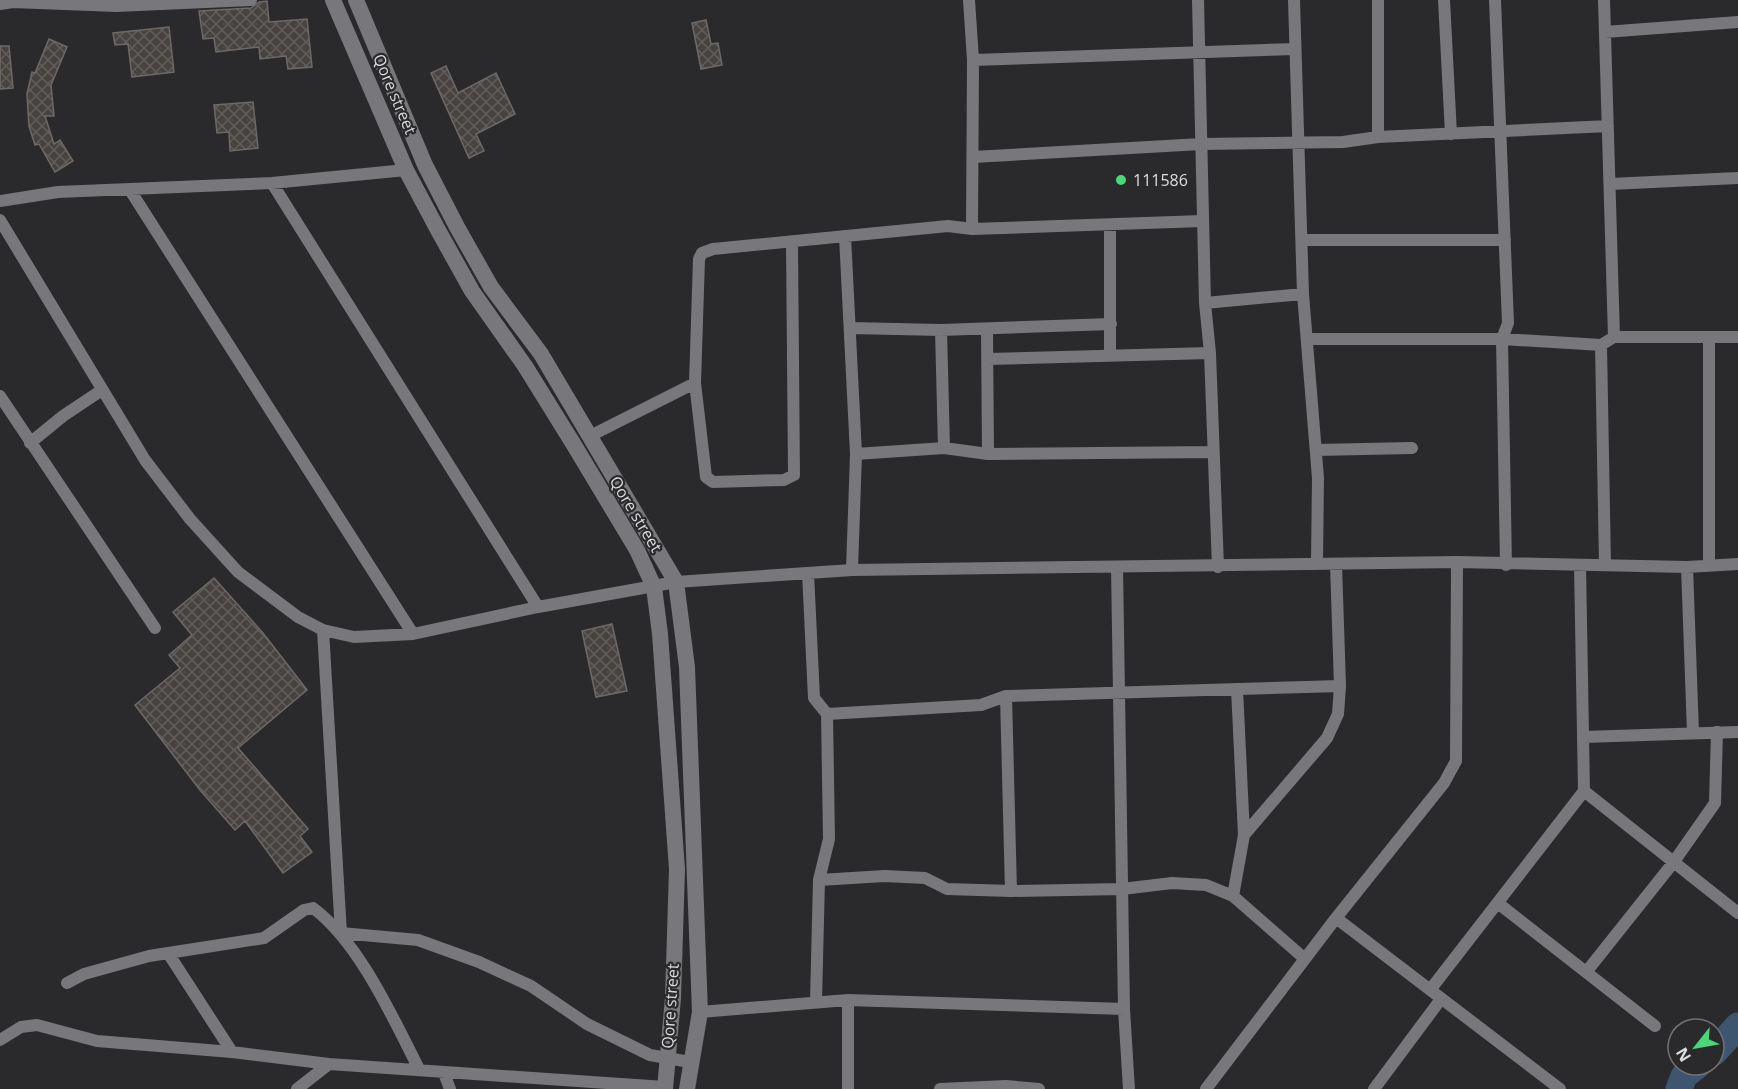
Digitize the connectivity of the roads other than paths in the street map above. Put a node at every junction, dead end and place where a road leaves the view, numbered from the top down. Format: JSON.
{"nodes":[{"id":1,"x":251,"y":0,"type":"edge"},
{"id":2,"x":333,"y":0,"type":"edge"},
{"id":3,"x":356,"y":0,"type":"edge"},
{"id":4,"x":969,"y":0,"type":"edge"},
{"id":5,"x":1198,"y":0,"type":"edge"},
{"id":6,"x":1294,"y":0,"type":"edge"},
{"id":7,"x":1378,"y":0,"type":"edge"},
{"id":8,"x":1443,"y":0,"type":"edge"},
{"id":9,"x":1495,"y":0,"type":"edge"},
{"id":10,"x":1604,"y":0,"type":"edge"},
{"id":11,"x":8,"y":2,"type":"edge"},
{"id":12,"x":116,"y":3,"type":"edge"},
{"id":13,"x":1738,"y":22,"type":"edge"},
{"id":14,"x":1605,"y":32,"type":"junction"},
{"id":15,"x":1294,"y":49,"type":"junction"},
{"id":16,"x":1199,"y":53,"type":"junction"},
{"id":17,"x":973,"y":60,"type":"junction"},
{"id":18,"x":1608,"y":126,"type":"junction"},
{"id":19,"x":1502,"y":131,"type":"junction"},
{"id":20,"x":1451,"y":134,"type":"junction"},
{"id":21,"x":1378,"y":137,"type":"junction"},
{"id":22,"x":1297,"y":141,"type":"junction"},
{"id":23,"x":1201,"y":144,"type":"junction"},
{"id":24,"x":973,"y":157,"type":"junction"},
{"id":25,"x":406,"y":170,"type":"junction"},
{"id":26,"x":1738,"y":178,"type":"edge"},
{"id":27,"x":272,"y":183,"type":"junction"},
{"id":28,"x":1610,"y":184,"type":"junction"},
{"id":29,"x":130,"y":190,"type":"junction"},
{"id":30,"x":0,"y":201,"type":"edge"},
{"id":31,"x":0,"y":220,"type":"edge"},
{"id":32,"x":1202,"y":221,"type":"junction"},
{"id":33,"x":1110,"y":226,"type":"junction"},
{"id":34,"x":972,"y":229,"type":"junction"},
{"id":35,"x":845,"y":237,"type":"junction"},
{"id":36,"x":1302,"y":240,"type":"junction"},
{"id":37,"x":1505,"y":240,"type":"junction"},
{"id":38,"x":792,"y":243,"type":"junction"},
{"id":39,"x":1304,"y":294,"type":"junction"},
{"id":40,"x":1205,"y":303,"type":"junction"},
{"id":41,"x":1111,"y":324,"type":"junction"},
{"id":42,"x":851,"y":328,"type":"junction"},
{"id":43,"x":940,"y":330,"type":"junction"},
{"id":44,"x":987,"y":330,"type":"junction"},
{"id":45,"x":1614,"y":337,"type":"junction"},
{"id":46,"x":1709,"y":337,"type":"junction"},
{"id":47,"x":1738,"y":337,"type":"edge"},
{"id":48,"x":1308,"y":339,"type":"junction"},
{"id":49,"x":1502,"y":339,"type":"junction"},
{"id":50,"x":1601,"y":345,"type":"junction"},
{"id":51,"x":1210,"y":353,"type":"junction"},
{"id":52,"x":1110,"y":355,"type":"junction"},
{"id":53,"x":988,"y":359,"type":"junction"},
{"id":54,"x":695,"y":383,"type":"junction"},
{"id":55,"x":102,"y":390,"type":"junction"},
{"id":56,"x":0,"y":396,"type":"edge"},
{"id":57,"x":590,"y":436,"type":"junction"},
{"id":58,"x":30,"y":443,"type":"junction"},
{"id":59,"x":944,"y":448,"type":"junction"},
{"id":60,"x":1412,"y":448,"type":"dead end"},
{"id":61,"x":1316,"y":450,"type":"junction"},
{"id":62,"x":1213,"y":452,"type":"junction"},
{"id":63,"x":856,"y":454,"type":"junction"},
{"id":64,"x":988,"y":454,"type":"junction"},
{"id":65,"x":1457,"y":562,"type":"junction"},
{"id":66,"x":1317,"y":563,"type":"junction"},
{"id":67,"x":1336,"y":564,"type":"junction"},
{"id":68,"x":1738,"y":564,"type":"edge"},
{"id":69,"x":1506,"y":565,"type":"junction"},
{"id":70,"x":1580,"y":565,"type":"junction"},
{"id":71,"x":1605,"y":565,"type":"junction"},
{"id":72,"x":1709,"y":565,"type":"junction"},
{"id":73,"x":1117,"y":567,"type":"junction"},
{"id":74,"x":1218,"y":567,"type":"junction"},
{"id":75,"x":1687,"y":567,"type":"junction"},
{"id":76,"x":852,"y":570,"type":"junction"},
{"id":77,"x":808,"y":573,"type":"junction"},
{"id":78,"x":676,"y":582,"type":"junction"},
{"id":79,"x":654,"y":587,"type":"junction"},
{"id":80,"x":538,"y":607,"type":"junction"},
{"id":81,"x":155,"y":628,"type":"dead end"},
{"id":82,"x":323,"y":630,"type":"junction"},
{"id":83,"x":413,"y":634,"type":"junction"},
{"id":84,"x":1340,"y":686,"type":"junction"},
{"id":85,"x":1238,"y":689,"type":"junction"},
{"id":86,"x":1120,"y":693,"type":"junction"},
{"id":87,"x":1006,"y":696,"type":"junction"},
{"id":88,"x":827,"y":714,"type":"junction"},
{"id":89,"x":1717,"y":732,"type":"junction"},
{"id":90,"x":1738,"y":732,"type":"edge"},
{"id":91,"x":1693,"y":733,"type":"junction"},
{"id":92,"x":1583,"y":737,"type":"junction"},
{"id":93,"x":1584,"y":791,"type":"junction"},
{"id":94,"x":1245,"y":835,"type":"junction"},
{"id":95,"x":1673,"y":863,"type":"junction"},
{"id":96,"x":819,"y":880,"type":"junction"},
{"id":97,"x":1122,"y":889,"type":"junction"},
{"id":98,"x":1011,"y":891,"type":"junction"},
{"id":99,"x":1233,"y":896,"type":"junction"},
{"id":100,"x":1499,"y":904,"type":"junction"},
{"id":101,"x":1738,"y":914,"type":"edge"},
{"id":102,"x":1336,"y":918,"type":"junction"},
{"id":103,"x":341,"y":933,"type":"junction"},
{"id":104,"x":168,"y":953,"type":"junction"},
{"id":105,"x":1305,"y":959,"type":"junction"},
{"id":106,"x":1587,"y":971,"type":"junction"},
{"id":107,"x":67,"y":983,"type":"dead end"},
{"id":108,"x":1430,"y":990,"type":"junction"},
{"id":109,"x":1441,"y":999,"type":"junction"},
{"id":110,"x":848,"y":1000,"type":"junction"},
{"id":111,"x":816,"y":1001,"type":"junction"},
{"id":112,"x":1124,"y":1009,"type":"junction"},
{"id":113,"x":700,"y":1012,"type":"junction"},
{"id":114,"x":1655,"y":1026,"type":"dead end"},
{"id":115,"x":0,"y":1040,"type":"edge"},
{"id":116,"x":232,"y":1052,"type":"junction"},
{"id":117,"x":666,"y":1057,"type":"junction"},
{"id":118,"x":690,"y":1062,"type":"junction"},
{"id":119,"x":329,"y":1064,"type":"junction"},
{"id":120,"x":419,"y":1069,"type":"junction"},
{"id":121,"x":444,"y":1072,"type":"junction"},
{"id":122,"x":665,"y":1088,"type":"edge"},
{"id":123,"x":297,"y":1089,"type":"edge"},
{"id":124,"x":450,"y":1089,"type":"edge"},
{"id":125,"x":687,"y":1089,"type":"edge"},
{"id":126,"x":848,"y":1089,"type":"edge"},
{"id":127,"x":940,"y":1089,"type":"edge"},
{"id":128,"x":1039,"y":1089,"type":"edge"},
{"id":129,"x":1129,"y":1089,"type":"edge"},
{"id":130,"x":1206,"y":1089,"type":"edge"},
{"id":131,"x":1374,"y":1089,"type":"edge"},
{"id":132,"x":1560,"y":1089,"type":"edge"}],
"edges":[{"from":1,"to":12,"type":"street"},
{"from":2,"to":25,"type":"street","name":"Qore street"},
{"from":3,"to":57,"type":"street","name":"Qore street"},
{"from":4,"to":17,"type":"street"},
{"from":5,"to":16,"type":"street"},
{"from":6,"to":15,"type":"street"},
{"from":7,"to":21,"type":"street"},
{"from":8,"to":20,"type":"street"},
{"from":9,"to":19,"type":"street"},
{"from":10,"to":14,"type":"street"},
{"from":11,"to":12,"type":"street"},
{"from":13,"to":14,"type":"street"},
{"from":14,"to":18,"type":"street"},
{"from":15,"to":16,"type":"street"},
{"from":15,"to":22,"type":"street"},
{"from":16,"to":17,"type":"street"},
{"from":16,"to":23,"type":"street"},
{"from":17,"to":24,"type":"street"},
{"from":18,"to":19,"type":"street"},
{"from":18,"to":28,"type":"street"},
{"from":19,"to":20,"type":"street"},
{"from":19,"to":37,"type":"street"},
{"from":20,"to":21,"type":"street"},
{"from":21,"to":22,"type":"street"},
{"from":22,"to":23,"type":"street"},
{"from":22,"to":36,"type":"street"},
{"from":23,"to":24,"type":"street"},
{"from":23,"to":32,"type":"street"},
{"from":24,"to":34,"type":"street"},
{"from":25,"to":27,"type":"street"},
{"from":25,"to":79,"type":"street","name":"Qore street"},
{"from":26,"to":28,"type":"street"},
{"from":27,"to":29,"type":"street"},
{"from":27,"to":80,"type":"street"},
{"from":28,"to":45,"type":"street"},
{"from":29,"to":30,"type":"street"},
{"from":29,"to":83,"type":"street"},
{"from":31,"to":55,"type":"street"},
{"from":32,"to":33,"type":"street"},
{"from":32,"to":40,"type":"street"},
{"from":33,"to":34,"type":"street"},
{"from":33,"to":41,"type":"street"},
{"from":34,"to":35,"type":"street"},
{"from":35,"to":38,"type":"street"},
{"from":35,"to":42,"type":"street"},
{"from":36,"to":37,"type":"street"},
{"from":36,"to":39,"type":"street"},
{"from":37,"to":49,"type":"street"},
{"from":38,"to":54,"type":"street"},
{"from":38,"to":54,"type":"street"},
{"from":39,"to":40,"type":"street"},
{"from":39,"to":48,"type":"street"},
{"from":40,"to":51,"type":"street"},
{"from":41,"to":44,"type":"street"},
{"from":41,"to":52,"type":"street"},
{"from":42,"to":43,"type":"street"},
{"from":42,"to":63,"type":"street"},
{"from":43,"to":44,"type":"street"},
{"from":43,"to":59,"type":"street"},
{"from":44,"to":53,"type":"street"},
{"from":45,"to":46,"type":"street"},
{"from":45,"to":50,"type":"street"},
{"from":46,"to":47,"type":"street"},
{"from":46,"to":72,"type":"street"},
{"from":48,"to":49,"type":"street"},
{"from":48,"to":61,"type":"street"},
{"from":49,"to":50,"type":"street"},
{"from":49,"to":69,"type":"street"},
{"from":50,"to":71,"type":"street"},
{"from":51,"to":52,"type":"street"},
{"from":51,"to":62,"type":"street"},
{"from":52,"to":53,"type":"street"},
{"from":53,"to":64,"type":"street"},
{"from":54,"to":57,"type":"street"},
{"from":55,"to":58,"type":"street"},
{"from":55,"to":82,"type":"street"},
{"from":56,"to":58,"type":"street"},
{"from":57,"to":78,"type":"street","name":"Qore street"},
{"from":58,"to":81,"type":"street"},
{"from":59,"to":63,"type":"street"},
{"from":59,"to":64,"type":"street"},
{"from":60,"to":61,"type":"street"},
{"from":61,"to":66,"type":"street"},
{"from":62,"to":64,"type":"street"},
{"from":62,"to":74,"type":"street"},
{"from":63,"to":76,"type":"street"},
{"from":65,"to":67,"type":"street"},
{"from":65,"to":69,"type":"street"},
{"from":65,"to":102,"type":"street"},
{"from":66,"to":67,"type":"street"},
{"from":66,"to":74,"type":"street"},
{"from":67,"to":84,"type":"street"},
{"from":68,"to":72,"type":"street"},
{"from":69,"to":70,"type":"street"},
{"from":70,"to":71,"type":"street"},
{"from":70,"to":92,"type":"street"},
{"from":71,"to":75,"type":"street"},
{"from":72,"to":75,"type":"street"},
{"from":73,"to":74,"type":"street"},
{"from":73,"to":76,"type":"street"},
{"from":73,"to":86,"type":"street"},
{"from":75,"to":91,"type":"street"},
{"from":76,"to":77,"type":"street"},
{"from":77,"to":78,"type":"street"},
{"from":77,"to":88,"type":"street"},
{"from":78,"to":79,"type":"street"},
{"from":78,"to":113,"type":"street","name":"Qore street"},
{"from":79,"to":80,"type":"street"},
{"from":79,"to":117,"type":"street","name":"Qore street"},
{"from":80,"to":83,"type":"street"},
{"from":82,"to":83,"type":"street"},
{"from":82,"to":103,"type":"street"},
{"from":84,"to":85,"type":"street"},
{"from":84,"to":94,"type":"street"},
{"from":85,"to":86,"type":"street"},
{"from":85,"to":94,"type":"street"},
{"from":86,"to":87,"type":"street"},
{"from":86,"to":97,"type":"street"},
{"from":87,"to":88,"type":"street"},
{"from":87,"to":98,"type":"street"},
{"from":88,"to":96,"type":"street"},
{"from":89,"to":90,"type":"street"},
{"from":89,"to":91,"type":"street"},
{"from":89,"to":95,"type":"street"},
{"from":91,"to":92,"type":"street"},
{"from":92,"to":93,"type":"street"},
{"from":93,"to":95,"type":"street"},
{"from":93,"to":100,"type":"street"},
{"from":94,"to":99,"type":"street"},
{"from":95,"to":101,"type":"street"},
{"from":95,"to":106,"type":"street"},
{"from":96,"to":98,"type":"street"},
{"from":96,"to":111,"type":"street"},
{"from":97,"to":98,"type":"street"},
{"from":97,"to":99,"type":"street"},
{"from":97,"to":112,"type":"street"},
{"from":99,"to":105,"type":"street"},
{"from":100,"to":106,"type":"street"},
{"from":100,"to":108,"type":"street"},
{"from":102,"to":105,"type":"street"},
{"from":102,"to":108,"type":"street"},
{"from":103,"to":104,"type":"street"},
{"from":103,"to":117,"type":"street"},
{"from":103,"to":120,"type":"street"},
{"from":104,"to":107,"type":"street"},
{"from":104,"to":116,"type":"street"},
{"from":105,"to":130,"type":"street"},
{"from":106,"to":114,"type":"street"},
{"from":108,"to":109,"type":"street"},
{"from":109,"to":131,"type":"street"},
{"from":109,"to":132,"type":"street"},
{"from":110,"to":111,"type":"street"},
{"from":110,"to":112,"type":"street"},
{"from":110,"to":126,"type":"street"},
{"from":111,"to":113,"type":"street"},
{"from":112,"to":129,"type":"street"},
{"from":113,"to":118,"type":"street","name":"Qore street"},
{"from":115,"to":116,"type":"street"},
{"from":116,"to":119,"type":"street"},
{"from":117,"to":118,"type":"street"},
{"from":117,"to":122,"type":"street","name":"Qore street"},
{"from":118,"to":125,"type":"street","name":"Qore street"},
{"from":119,"to":120,"type":"street"},
{"from":119,"to":123,"type":"street"},
{"from":120,"to":121,"type":"street"},
{"from":121,"to":122,"type":"street"},
{"from":121,"to":124,"type":"street"},
{"from":127,"to":128,"type":"street"}]}
